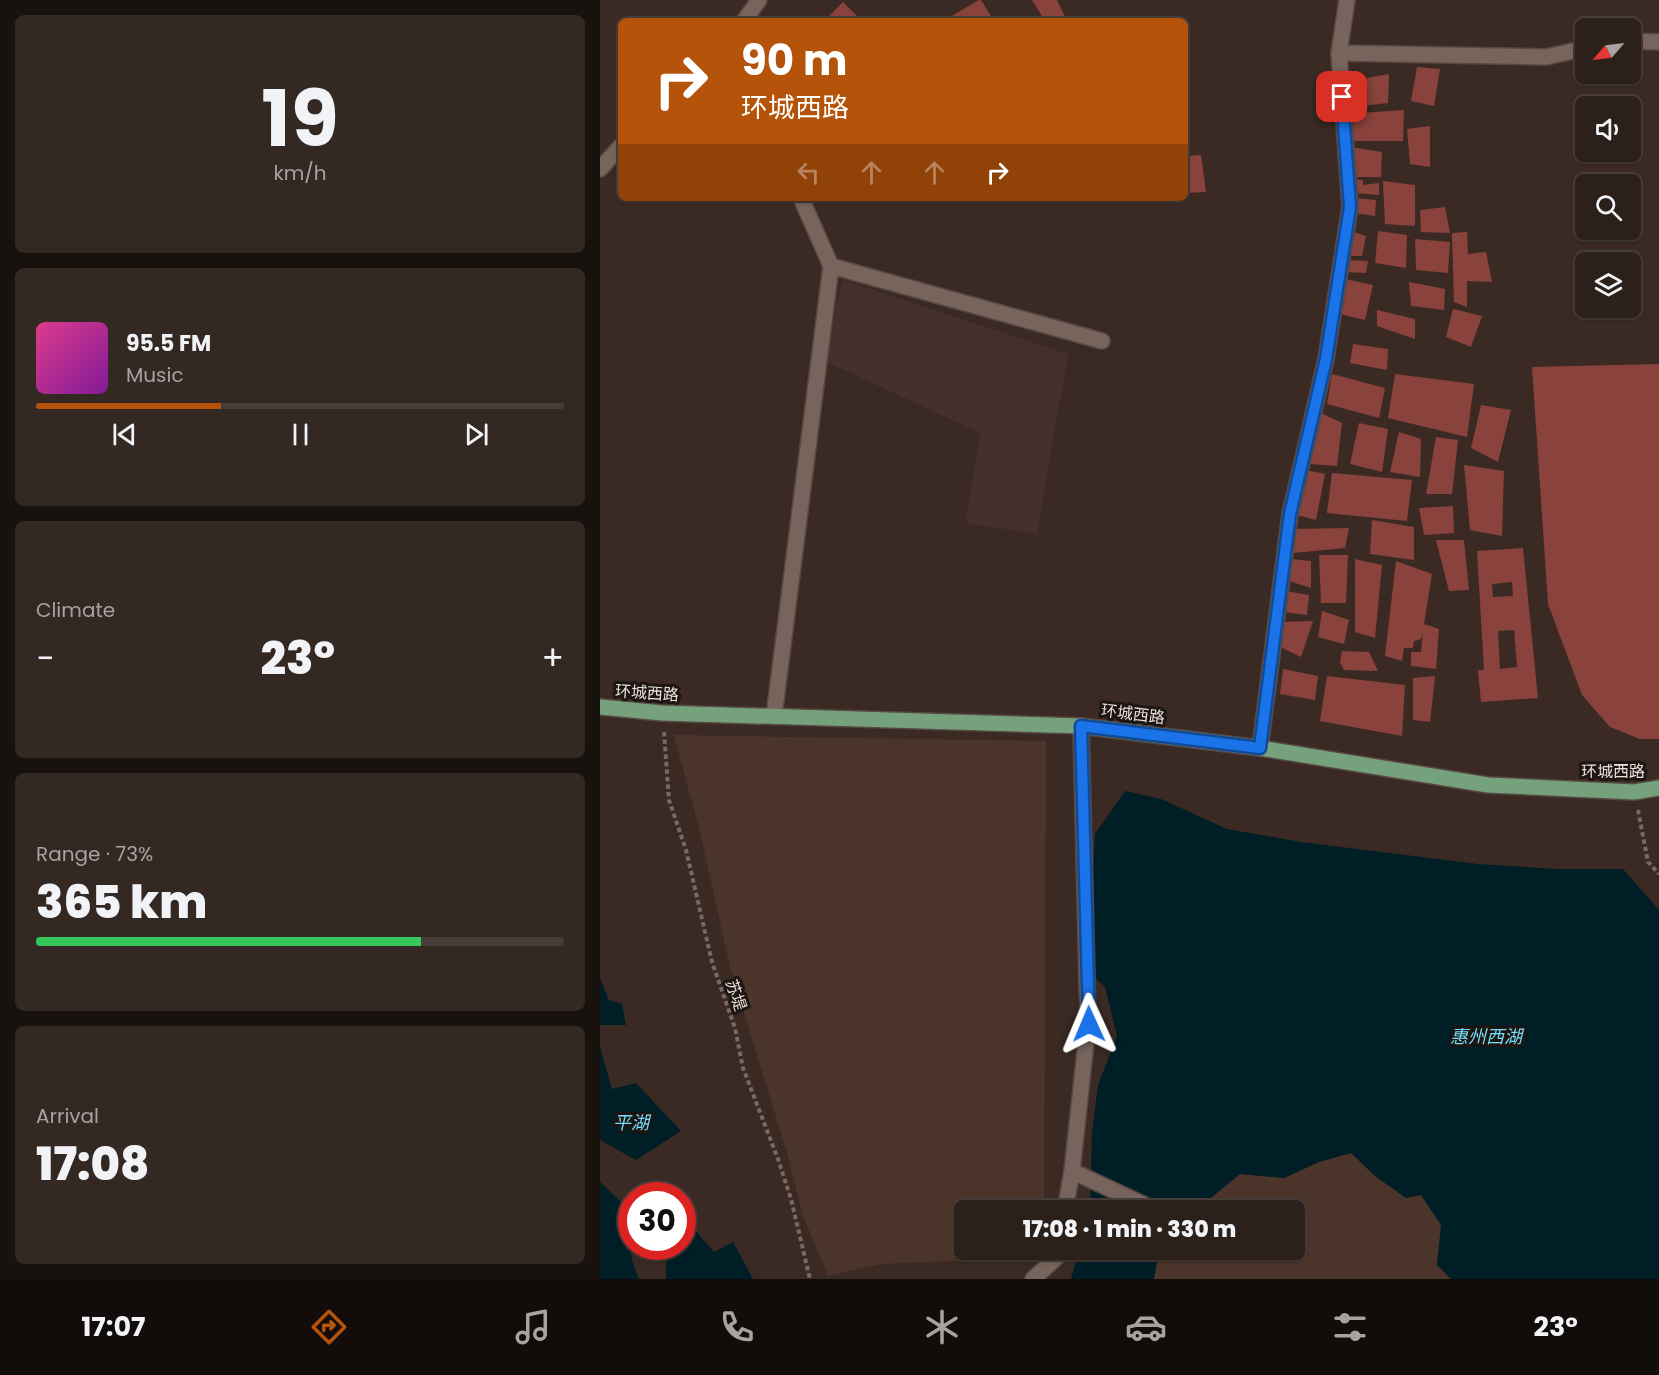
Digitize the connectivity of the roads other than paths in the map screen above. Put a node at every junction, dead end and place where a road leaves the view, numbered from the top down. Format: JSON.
{"nodes":[{"id":1,"x":759,"y":0,"type":"edge"},
{"id":2,"x":1347,"y":0,"type":"edge"},
{"id":3,"x":746,"y":18,"type":"edge"},
{"id":4,"x":1641,"y":41,"type":"edge"},
{"id":5,"x":1659,"y":42,"type":"edge"},
{"id":6,"x":1575,"y":50,"type":"edge"},
{"id":7,"x":1339,"y":53,"type":"junction"},
{"id":8,"x":618,"y":149,"type":"edge"},
{"id":9,"x":600,"y":169,"type":"edge"},
{"id":10,"x":802,"y":201,"type":"edge"},
{"id":11,"x":831,"y":266,"type":"junction"},
{"id":12,"x":1102,"y":341,"type":"dead end"},
{"id":13,"x":600,"y":707,"type":"edge"},
{"id":14,"x":774,"y":716,"type":"junction"},
{"id":15,"x":1081,"y":726,"type":"junction"},
{"id":16,"x":1260,"y":748,"type":"junction"},
{"id":17,"x":1659,"y":788,"type":"edge"},
{"id":18,"x":1072,"y":1171,"type":"junction"},
{"id":19,"x":1067,"y":1200,"type":"edge"},
{"id":20,"x":1134,"y":1200,"type":"edge"},
{"id":21,"x":1054,"y":1260,"type":"edge"},
{"id":22,"x":1033,"y":1279,"type":"edge"}],
"edges":[{"from":1,"to":3,"type":"street"},
{"from":2,"to":7,"type":"street"},
{"from":4,"to":5,"type":"street"},
{"from":6,"to":7,"type":"street"},
{"from":7,"to":16,"type":"street"},
{"from":8,"to":9,"type":"street"},
{"from":10,"to":11,"type":"street"},
{"from":11,"to":12,"type":"street"},
{"from":11,"to":14,"type":"street"},
{"from":13,"to":14,"type":"main road","name":"环城西路"},
{"from":14,"to":15,"type":"main road","name":"环城西路"},
{"from":15,"to":16,"type":"main road","name":"环城西路"},
{"from":15,"to":18,"type":"street"},
{"from":16,"to":17,"type":"main road","name":"环城西路"},
{"from":18,"to":19,"type":"street"},
{"from":18,"to":20,"type":"street"},
{"from":21,"to":22,"type":"street"}]}
